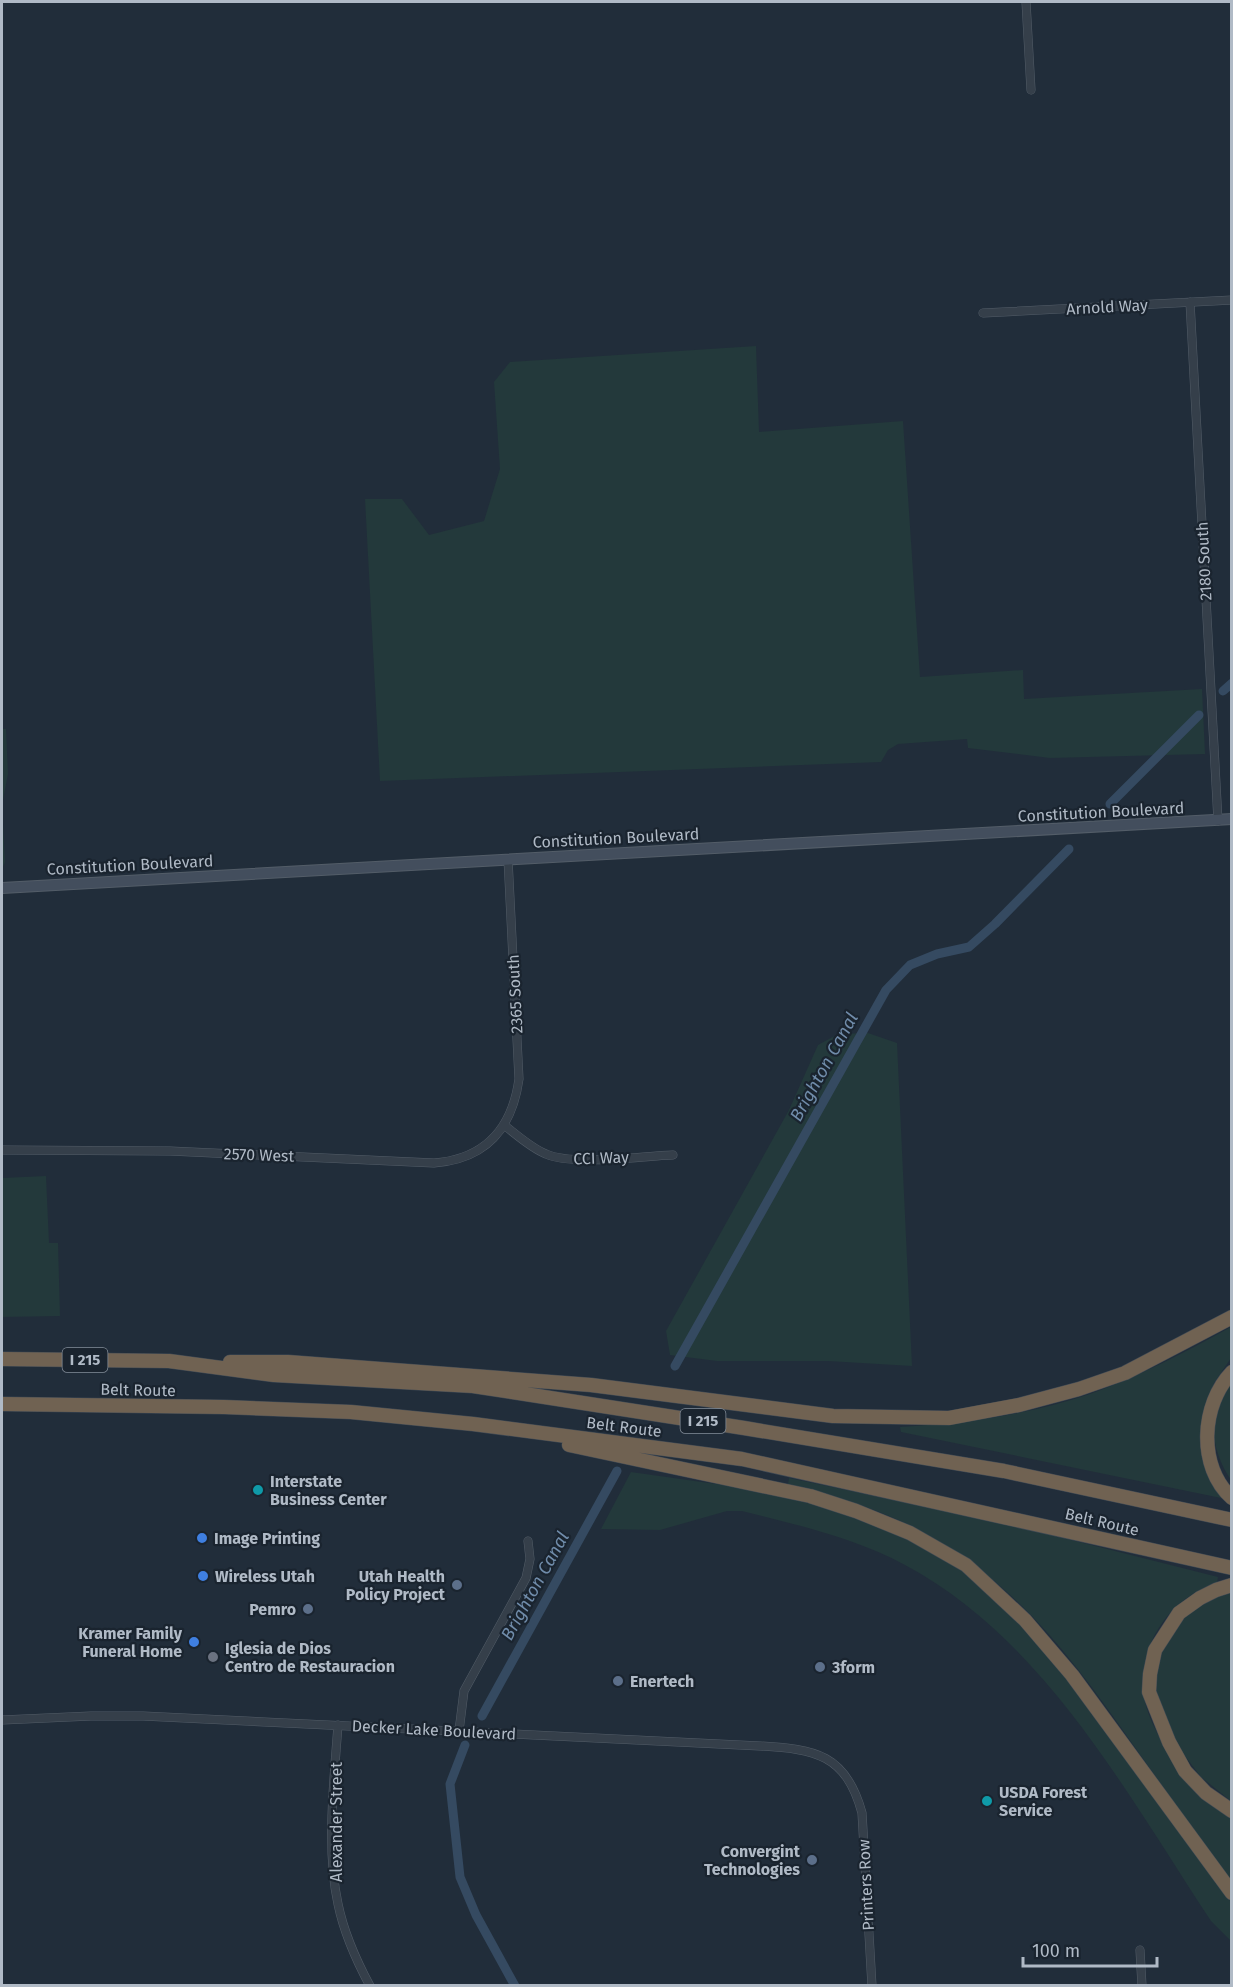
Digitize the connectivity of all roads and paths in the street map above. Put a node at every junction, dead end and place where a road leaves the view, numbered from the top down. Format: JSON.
{"nodes":[{"id":1,"x":1026,"y":2,"type":"edge"},
{"id":2,"x":1031,"y":90,"type":"dead end"},
{"id":3,"x":1232,"y":300,"type":"edge"},
{"id":4,"x":1190,"y":302,"type":"junction"},
{"id":5,"x":983,"y":314,"type":"dead end"},
{"id":6,"x":1232,"y":819,"type":"edge"},
{"id":7,"x":1218,"y":821,"type":"junction"},
{"id":8,"x":508,"y":859,"type":"junction"},
{"id":9,"x":2,"y":888,"type":"edge"},
{"id":10,"x":504,"y":1125,"type":"junction"},
{"id":11,"x":2,"y":1150,"type":"edge"},
{"id":12,"x":673,"y":1155,"type":"dead end"},
{"id":13,"x":1232,"y":1317,"type":"edge"},
{"id":14,"x":2,"y":1359,"type":"edge"},
{"id":15,"x":169,"y":1361,"type":"junction"},
{"id":16,"x":1232,"y":1372,"type":"edge"},
{"id":17,"x":2,"y":1404,"type":"edge"},
{"id":18,"x":473,"y":1424,"type":"junction"},
{"id":19,"x":1232,"y":1498,"type":"edge"},
{"id":20,"x":1232,"y":1520,"type":"edge"},
{"id":21,"x":528,"y":1541,"type":"dead end"},
{"id":22,"x":1232,"y":1568,"type":"edge"},
{"id":23,"x":1232,"y":1586,"type":"edge"},
{"id":24,"x":2,"y":1720,"type":"edge"},
{"id":25,"x":338,"y":1725,"type":"junction"},
{"id":26,"x":459,"y":1731,"type":"junction"},
{"id":27,"x":854,"y":1786,"type":"joint"},
{"id":28,"x":1232,"y":1811,"type":"edge"},
{"id":29,"x":1232,"y":1893,"type":"edge"},
{"id":30,"x":1140,"y":1950,"type":"dead end"},
{"id":31,"x":370,"y":1986,"type":"edge"},
{"id":32,"x":872,"y":1986,"type":"edge"},
{"id":33,"x":1142,"y":1986,"type":"edge"}],
"edges":[{"from":1,"to":2,"type":"street"},
{"from":3,"to":4,"type":"street","name":"Arnold Way"},
{"from":4,"to":5,"type":"street","name":"Arnold Way"},
{"from":4,"to":7,"type":"street","name":"2180 South"},
{"from":6,"to":7,"type":"street","name":"Constitution Boulevard"},
{"from":7,"to":8,"type":"street","name":"Constitution Boulevard"},
{"from":8,"to":9,"type":"street","name":"Constitution Boulevard"},
{"from":8,"to":10,"type":"street","name":"2365 South"},
{"from":10,"to":11,"type":"street","name":"2570 West"},
{"from":10,"to":12,"type":"street","name":"CCI Way"},
{"from":13,"to":15,"type":"highway"},
{"from":14,"to":15,"type":"highway","name":"Belt Route","number":"I 215"},
{"from":15,"to":20,"type":"highway","name":"Belt Route","number":"I 215"},
{"from":16,"to":19,"type":"highway"},
{"from":17,"to":18,"type":"highway","name":"Belt Route","number":"I 215"},
{"from":18,"to":22,"type":"highway","name":"Belt Route","number":"I 215"},
{"from":18,"to":29,"type":"highway"},
{"from":21,"to":26,"type":"street"},
{"from":23,"to":28,"type":"highway"},
{"from":24,"to":25,"type":"street","name":"Decker Lake Boulevard"},
{"from":25,"to":26,"type":"street","name":"Decker Lake Boulevard"},
{"from":25,"to":31,"type":"street","name":"Alexander Street"},
{"from":26,"to":27,"type":"street","name":"Decker Lake Boulevard"},
{"from":27,"to":32,"type":"street","name":"Printers Row"},
{"from":30,"to":33,"type":"street"}]}
